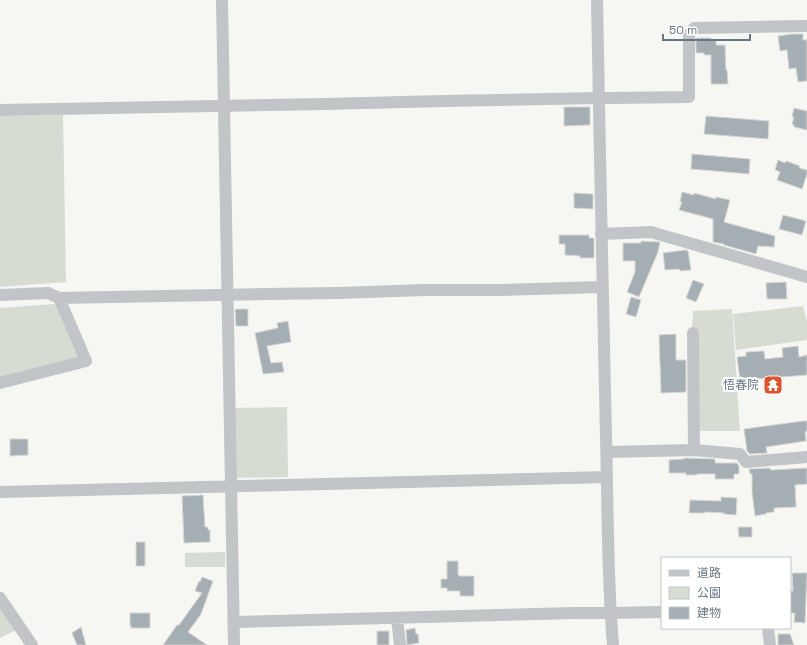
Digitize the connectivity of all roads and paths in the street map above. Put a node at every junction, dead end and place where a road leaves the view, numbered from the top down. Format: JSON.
{"nodes":[{"id":1,"x":222,"y":0,"type":"edge"},
{"id":2,"x":597,"y":0,"type":"edge"},
{"id":3,"x":807,"y":26,"type":"edge"},
{"id":4,"x":599,"y":98,"type":"junction"},
{"id":5,"x":223,"y":106,"type":"junction"},
{"id":6,"x":0,"y":110,"type":"edge"},
{"id":7,"x":602,"y":234,"type":"junction"},
{"id":8,"x":807,"y":277,"type":"edge"},
{"id":9,"x":602,"y":287,"type":"junction"},
{"id":10,"x":0,"y":295,"type":"edge"},
{"id":11,"x":228,"y":295,"type":"junction"},
{"id":12,"x":59,"y":298,"type":"junction"},
{"id":13,"x":693,"y":333,"type":"dead end"},
{"id":14,"x":0,"y":383,"type":"edge"},
{"id":15,"x":694,"y":450,"type":"junction"},
{"id":16,"x":606,"y":452,"type":"junction"},
{"id":17,"x":807,"y":457,"type":"edge"},
{"id":18,"x":607,"y":478,"type":"junction"},
{"id":19,"x":231,"y":486,"type":"junction"},
{"id":20,"x":0,"y":492,"type":"edge"},
{"id":21,"x":0,"y":598,"type":"edge"},
{"id":22,"x":661,"y":612,"type":"edge"},
{"id":23,"x":610,"y":614,"type":"junction"},
{"id":24,"x":397,"y":618,"type":"junction"},
{"id":25,"x":234,"y":622,"type":"junction"},
{"id":26,"x":768,"y":629,"type":"edge"},
{"id":27,"x":32,"y":645,"type":"edge"},
{"id":28,"x":234,"y":645,"type":"edge"},
{"id":29,"x":400,"y":645,"type":"edge"},
{"id":30,"x":613,"y":645,"type":"edge"},
{"id":31,"x":770,"y":645,"type":"edge"}],
"edges":[{"from":1,"to":5,"type":"street"},
{"from":2,"to":4,"type":"street"},
{"from":3,"to":4,"type":"street"},
{"from":4,"to":5,"type":"street"},
{"from":4,"to":7,"type":"street"},
{"from":5,"to":6,"type":"street"},
{"from":5,"to":11,"type":"street"},
{"from":7,"to":8,"type":"street"},
{"from":7,"to":9,"type":"street"},
{"from":9,"to":11,"type":"street"},
{"from":9,"to":16,"type":"street"},
{"from":10,"to":12,"type":"street"},
{"from":11,"to":12,"type":"street"},
{"from":11,"to":19,"type":"street"},
{"from":12,"to":14,"type":"street"},
{"from":13,"to":15,"type":"street"},
{"from":15,"to":16,"type":"street"},
{"from":15,"to":17,"type":"street"},
{"from":16,"to":18,"type":"street"},
{"from":18,"to":19,"type":"street"},
{"from":18,"to":23,"type":"street"},
{"from":19,"to":20,"type":"street"},
{"from":19,"to":25,"type":"street"},
{"from":21,"to":27,"type":"street"},
{"from":22,"to":23,"type":"street"},
{"from":23,"to":24,"type":"street"},
{"from":23,"to":30,"type":"street"},
{"from":24,"to":25,"type":"street"},
{"from":24,"to":29,"type":"street"},
{"from":25,"to":28,"type":"street"},
{"from":26,"to":31,"type":"street"}]}
